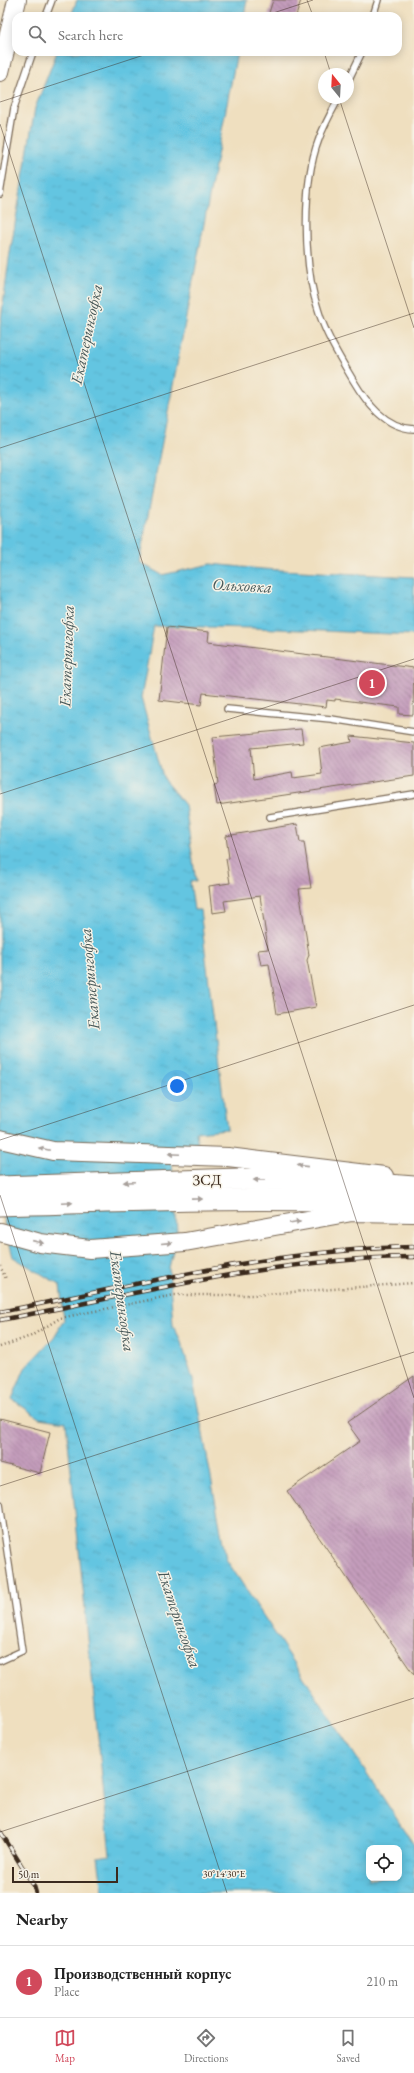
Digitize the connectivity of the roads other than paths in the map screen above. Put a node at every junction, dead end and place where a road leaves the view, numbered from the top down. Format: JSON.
{"nodes":[{"id":1,"x":17,"y":0,"type":"edge"},
{"id":2,"x":52,"y":0,"type":"edge"},
{"id":3,"x":378,"y":0,"type":"edge"},
{"id":4,"x":14,"y":12,"type":"edge"},
{"id":5,"x":48,"y":12,"type":"edge"},
{"id":6,"x":374,"y":12,"type":"edge"},
{"id":7,"x":12,"y":21,"type":"edge"},
{"id":8,"x":32,"y":56,"type":"edge"},
{"id":9,"x":360,"y":56,"type":"edge"},
{"id":10,"x":354,"y":69,"type":"edge"},
{"id":11,"x":0,"y":72,"type":"edge"},
{"id":12,"x":336,"y":104,"type":"edge"},
{"id":13,"x":0,"y":194,"type":"edge"},
{"id":14,"x":414,"y":429,"type":"edge"},
{"id":15,"x":227,"y":709,"type":"dead end"},
{"id":16,"x":414,"y":732,"type":"edge"},
{"id":17,"x":414,"y":794,"type":"edge"},
{"id":18,"x":270,"y":817,"type":"dead end"},
{"id":19,"x":0,"y":1140,"type":"edge"},
{"id":20,"x":414,"y":1181,"type":"edge"},
{"id":21,"x":0,"y":1187,"type":"edge"},
{"id":22,"x":414,"y":1187,"type":"edge"},
{"id":23,"x":414,"y":1203,"type":"edge"},
{"id":24,"x":0,"y":1205,"type":"edge"},
{"id":25,"x":414,"y":1213,"type":"edge"},
{"id":26,"x":0,"y":1232,"type":"edge"},
{"id":27,"x":0,"y":1504,"type":"edge"},
{"id":28,"x":0,"y":1661,"type":"edge"}],
"edges":[{"from":1,"to":4,"type":"main road"},
{"from":2,"to":5,"type":"lane"},
{"from":3,"to":6,"type":"lane"},
{"from":7,"to":11,"type":"main road"},
{"from":8,"to":13,"type":"lane"},
{"from":9,"to":10,"type":"lane"},
{"from":12,"to":14,"type":"lane"},
{"from":15,"to":16,"type":"lane"},
{"from":17,"to":18,"type":"lane"},
{"from":20,"to":19,"type":"main road","one_way":true},
{"from":22,"to":21,"type":"highway","name":"ЗСД","one_way":true},
{"from":24,"to":23,"type":"highway","name":"ЗСД","one_way":true},
{"from":26,"to":25,"type":"main road","one_way":true},
{"from":27,"to":28,"type":"lane"}]}
